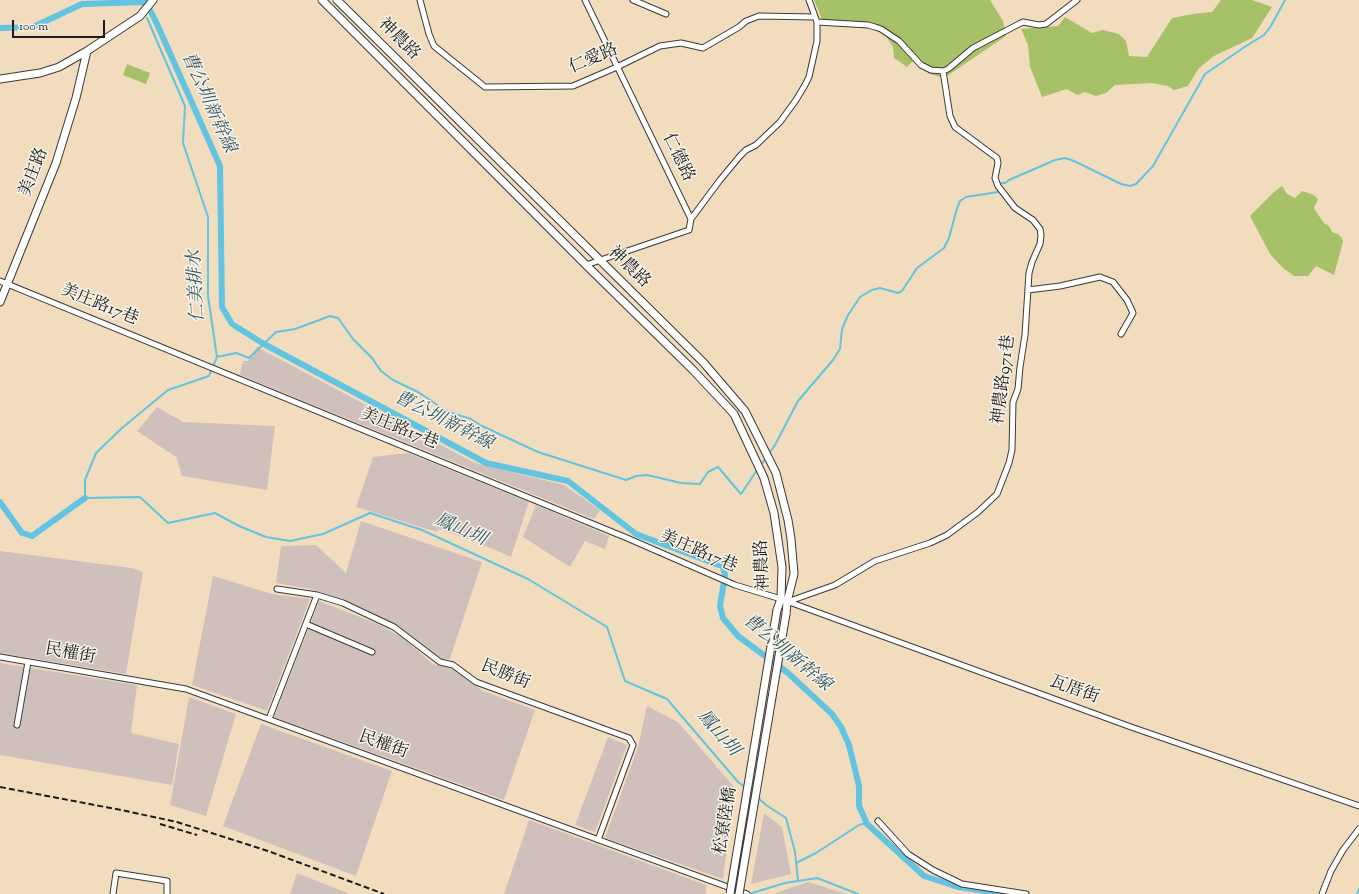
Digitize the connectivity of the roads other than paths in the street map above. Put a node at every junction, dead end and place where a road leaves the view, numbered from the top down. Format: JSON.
{"nodes":[{"id":1,"x":322,"y":0,"type":"edge"},
{"id":2,"x":337,"y":0,"type":"edge"},
{"id":3,"x":420,"y":0,"type":"edge"},
{"id":4,"x":585,"y":0,"type":"edge"},
{"id":5,"x":633,"y":0,"type":"edge"},
{"id":6,"x":809,"y":0,"type":"edge"},
{"id":7,"x":1077,"y":0,"type":"edge"},
{"id":8,"x":153,"y":1,"type":"edge"},
{"id":9,"x":666,"y":14,"type":"dead end"},
{"id":10,"x":816,"y":20,"type":"junction"},
{"id":11,"x":87,"y":51,"type":"junction"},
{"id":12,"x":617,"y":67,"type":"junction"},
{"id":13,"x":943,"y":71,"type":"junction"},
{"id":14,"x":0,"y":79,"type":"edge"},
{"id":15,"x":691,"y":219,"type":"junction"},
{"id":16,"x":600,"y":261,"type":"junction"},
{"id":17,"x":586,"y":265,"type":"junction"},
{"id":18,"x":0,"y":281,"type":"edge"},
{"id":19,"x":7,"y":284,"type":"junction"},
{"id":20,"x":1028,"y":290,"type":"junction"},
{"id":21,"x":0,"y":302,"type":"edge"},
{"id":22,"x":1121,"y":334,"type":"dead end"},
{"id":23,"x":277,"y":589,"type":"dead end"},
{"id":24,"x":317,"y":595,"type":"junction"},
{"id":25,"x":784,"y":601,"type":"junction"},
{"id":26,"x":777,"y":610,"type":"joint"},
{"id":27,"x":786,"y":614,"type":"joint"},
{"id":28,"x":306,"y":624,"type":"junction"},
{"id":29,"x":372,"y":652,"type":"dead end"},
{"id":30,"x":0,"y":657,"type":"edge"},
{"id":31,"x":28,"y":662,"type":"junction"},
{"id":32,"x":269,"y":719,"type":"junction"},
{"id":33,"x":17,"y":725,"type":"dead end"},
{"id":34,"x":1359,"y":806,"type":"edge"},
{"id":35,"x":878,"y":821,"type":"dead end"},
{"id":36,"x":1359,"y":829,"type":"edge"},
{"id":37,"x":598,"y":840,"type":"junction"},
{"id":38,"x":114,"y":894,"type":"edge"},
{"id":39,"x":167,"y":894,"type":"edge"},
{"id":40,"x":730,"y":894,"type":"edge"},
{"id":41,"x":739,"y":894,"type":"edge"},
{"id":42,"x":747,"y":894,"type":"edge"},
{"id":43,"x":1026,"y":894,"type":"edge"},
{"id":44,"x":1322,"y":894,"type":"edge"}],
"edges":[{"from":1,"to":17,"type":"street","name":"神農路"},
{"from":2,"to":16,"type":"street","name":"神農路"},
{"from":3,"to":12,"type":"street","name":"仁愛路"},
{"from":4,"to":12,"type":"street","name":"仁德路"},
{"from":5,"to":9,"type":"street"},
{"from":6,"to":10,"type":"street"},
{"from":7,"to":13,"type":"street"},
{"from":8,"to":11,"type":"street"},
{"from":10,"to":12,"type":"street","name":"仁愛路"},
{"from":10,"to":13,"type":"street","name":"仁愛路"},
{"from":10,"to":15,"type":"street"},
{"from":11,"to":14,"type":"street"},
{"from":11,"to":19,"type":"street","name":"美庄路"},
{"from":12,"to":15,"type":"street","name":"仁德路"},
{"from":13,"to":20,"type":"street","name":"神農路971巷"},
{"from":15,"to":16,"type":"street"},
{"from":16,"to":17,"type":"street"},
{"from":16,"to":25,"type":"street","name":"神農路"},
{"from":17,"to":25,"type":"street","name":"神農路"},
{"from":18,"to":19,"type":"street","name":"美庄路17巷"},
{"from":19,"to":21,"type":"street","name":"美庄路"},
{"from":19,"to":25,"type":"street","name":"美庄路17巷"},
{"from":20,"to":22,"type":"street"},
{"from":20,"to":25,"type":"street","name":"神農路971巷"},
{"from":23,"to":24,"type":"street","name":"民勝街"},
{"from":24,"to":28,"type":"street"},
{"from":24,"to":37,"type":"street","name":"民勝街"},
{"from":25,"to":26,"type":"street","name":"神農路"},
{"from":25,"to":27,"type":"street","name":"神農路"},
{"from":25,"to":34,"type":"street","name":"瓦厝街"},
{"from":26,"to":40,"type":"street","name":"松寮陸橋","bridge":true},
{"from":27,"to":41,"type":"street","name":"松寮陸橋","bridge":true},
{"from":28,"to":29,"type":"street"},
{"from":28,"to":32,"type":"street"},
{"from":30,"to":31,"type":"street","name":"民權街"},
{"from":31,"to":32,"type":"street","name":"民權街"},
{"from":31,"to":33,"type":"street"},
{"from":32,"to":37,"type":"street","name":"民權街"},
{"from":35,"to":43,"type":"street"},
{"from":36,"to":44,"type":"street"},
{"from":37,"to":42,"type":"street","name":"民權街"},
{"from":38,"to":39,"type":"street"}]}
